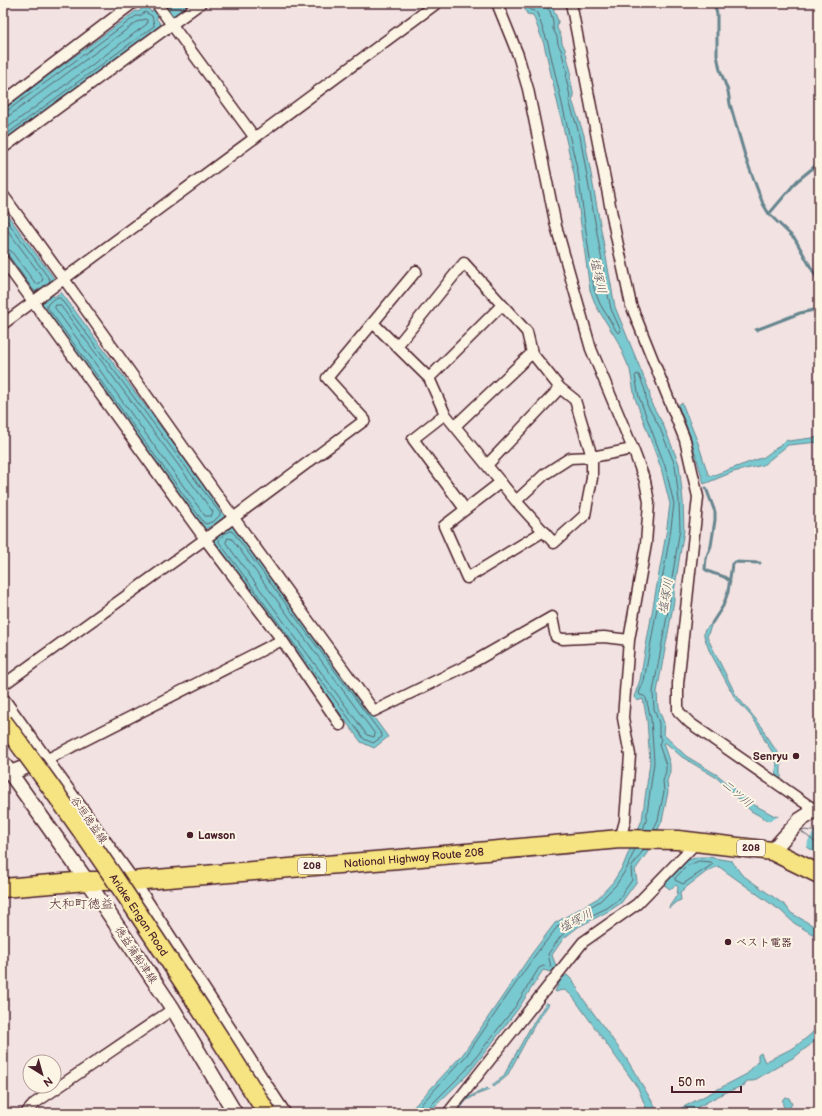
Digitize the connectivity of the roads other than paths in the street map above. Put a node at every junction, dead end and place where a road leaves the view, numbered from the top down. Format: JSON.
{"nodes":[{"id":1,"x":133,"y":3,"type":"edge"},
{"id":2,"x":156,"y":3,"type":"edge"},
{"id":3,"x":201,"y":3,"type":"edge"},
{"id":4,"x":437,"y":3,"type":"edge"},
{"id":5,"x":497,"y":3,"type":"edge"},
{"id":6,"x":571,"y":3,"type":"edge"},
{"id":7,"x":172,"y":25,"type":"junction"},
{"id":8,"x":3,"y":102,"type":"edge"},
{"id":9,"x":255,"y":138,"type":"junction"},
{"id":10,"x":3,"y":148,"type":"edge"},
{"id":11,"x":3,"y":195,"type":"edge"},
{"id":12,"x":3,"y":260,"type":"edge"},
{"id":13,"x":416,"y":271,"type":"dead end"},
{"id":14,"x":64,"y":279,"type":"junction"},
{"id":15,"x":33,"y":302,"type":"junction"},
{"id":16,"x":502,"y":305,"type":"junction"},
{"id":17,"x":373,"y":323,"type":"junction"},
{"id":18,"x":3,"y":324,"type":"edge"},
{"id":19,"x":397,"y":346,"type":"junction"},
{"id":20,"x":532,"y":353,"type":"junction"},
{"id":21,"x":429,"y":378,"type":"junction"},
{"id":22,"x":560,"y":388,"type":"junction"},
{"id":23,"x":446,"y":414,"type":"junction"},
{"id":24,"x":455,"y":426,"type":"junction"},
{"id":25,"x":633,"y":449,"type":"junction"},
{"id":26,"x":592,"y":457,"type":"junction"},
{"id":27,"x":487,"y":465,"type":"junction"},
{"id":28,"x":501,"y":482,"type":"junction"},
{"id":29,"x":516,"y":501,"type":"junction"},
{"id":30,"x":465,"y":510,"type":"junction"},
{"id":31,"x":233,"y":517,"type":"junction"},
{"id":32,"x":544,"y":531,"type":"junction"},
{"id":33,"x":205,"y":539,"type":"junction"},
{"id":34,"x":282,"y":640,"type":"junction"},
{"id":35,"x":628,"y":640,"type":"junction"},
{"id":36,"x":3,"y":685,"type":"edge"},
{"id":37,"x":3,"y":701,"type":"edge"},
{"id":38,"x":3,"y":722,"type":"edge"},
{"id":39,"x":340,"y":725,"type":"dead end"},
{"id":40,"x":46,"y":760,"type":"junction"},
{"id":41,"x":6,"y":768,"type":"edge"},
{"id":42,"x":815,"y":812,"type":"edge"},
{"id":43,"x":620,"y":839,"type":"junction"},
{"id":44,"x":698,"y":841,"type":"junction"},
{"id":45,"x":772,"y":851,"type":"junction"},
{"id":46,"x":819,"y":874,"type":"edge"},
{"id":47,"x":86,"y":881,"type":"junction"},
{"id":48,"x":132,"y":881,"type":"junction"},
{"id":49,"x":3,"y":888,"type":"edge"},
{"id":50,"x":173,"y":1009,"type":"junction"},
{"id":51,"x":216,"y":1009,"type":"junction"},
{"id":52,"x":26,"y":1113,"type":"edge"},
{"id":53,"x":235,"y":1113,"type":"edge"},
{"id":54,"x":267,"y":1113,"type":"edge"},
{"id":55,"x":284,"y":1113,"type":"edge"},
{"id":56,"x":448,"y":1113,"type":"edge"}],
"edges":[{"from":1,"to":8,"type":"street"},
{"from":2,"to":7,"type":"street"},
{"from":3,"to":7,"type":"street"},
{"from":4,"to":9,"type":"street"},
{"from":5,"to":25,"type":"street"},
{"from":6,"to":42,"type":"street"},
{"from":7,"to":9,"type":"street"},
{"from":7,"to":10,"type":"street"},
{"from":9,"to":14,"type":"street"},
{"from":11,"to":14,"type":"street"},
{"from":12,"to":15,"type":"street"},
{"from":13,"to":17,"type":"street"},
{"from":14,"to":15,"type":"street"},
{"from":14,"to":31,"type":"street"},
{"from":15,"to":18,"type":"street"},
{"from":15,"to":33,"type":"street"},
{"from":16,"to":19,"type":"street"},
{"from":16,"to":20,"type":"street"},
{"from":16,"to":21,"type":"street"},
{"from":17,"to":19,"type":"street"},
{"from":17,"to":31,"type":"street"},
{"from":19,"to":21,"type":"street"},
{"from":20,"to":22,"type":"street"},
{"from":20,"to":24,"type":"street"},
{"from":21,"to":23,"type":"street"},
{"from":22,"to":26,"type":"street"},
{"from":22,"to":27,"type":"street"},
{"from":23,"to":24,"type":"street"},
{"from":23,"to":30,"type":"street"},
{"from":24,"to":27,"type":"street"},
{"from":25,"to":26,"type":"street"},
{"from":25,"to":35,"type":"street"},
{"from":26,"to":29,"type":"street"},
{"from":26,"to":32,"type":"street"},
{"from":27,"to":28,"type":"street"},
{"from":28,"to":29,"type":"street"},
{"from":28,"to":30,"type":"street"},
{"from":29,"to":32,"type":"street"},
{"from":30,"to":32,"type":"street"},
{"from":31,"to":33,"type":"street"},
{"from":31,"to":35,"type":"street"},
{"from":33,"to":34,"type":"street"},
{"from":33,"to":36,"type":"street"},
{"from":34,"to":39,"type":"street"},
{"from":34,"to":40,"type":"street"},
{"from":35,"to":43,"type":"street"},
{"from":37,"to":40,"type":"main road","name":"谷垣徳益線"},
{"from":38,"to":54,"type":"highway","name":"Ariake Engan Road","bridge":true},
{"from":40,"to":41,"type":"main road"},
{"from":40,"to":48,"type":"main road","name":"谷垣徳益線"},
{"from":41,"to":47,"type":"main road"},
{"from":42,"to":45,"type":"main road"},
{"from":43,"to":44,"type":"highway","name":"National Highway Route 208","number":"208"},
{"from":43,"to":48,"type":"highway","name":"National Highway Route 208","number":"208"},
{"from":44,"to":45,"type":"highway","name":"National Highway Route 208","number":"208"},
{"from":44,"to":56,"type":"street"},
{"from":45,"to":46,"type":"highway","name":"National Highway Route 208","number":"208"},
{"from":47,"to":48,"type":"highway","name":"National Highway Route 208","number":"208"},
{"from":47,"to":49,"type":"highway","name":"National Highway Route 208","number":"208"},
{"from":47,"to":50,"type":"main road","name":"徳益蒲船津線"},
{"from":48,"to":51,"type":"main road"},
{"from":50,"to":51,"type":"main road"},
{"from":50,"to":52,"type":"street"},
{"from":50,"to":53,"type":"main road","name":"徳益蒲船津線"},
{"from":51,"to":55,"type":"main road"}]}
